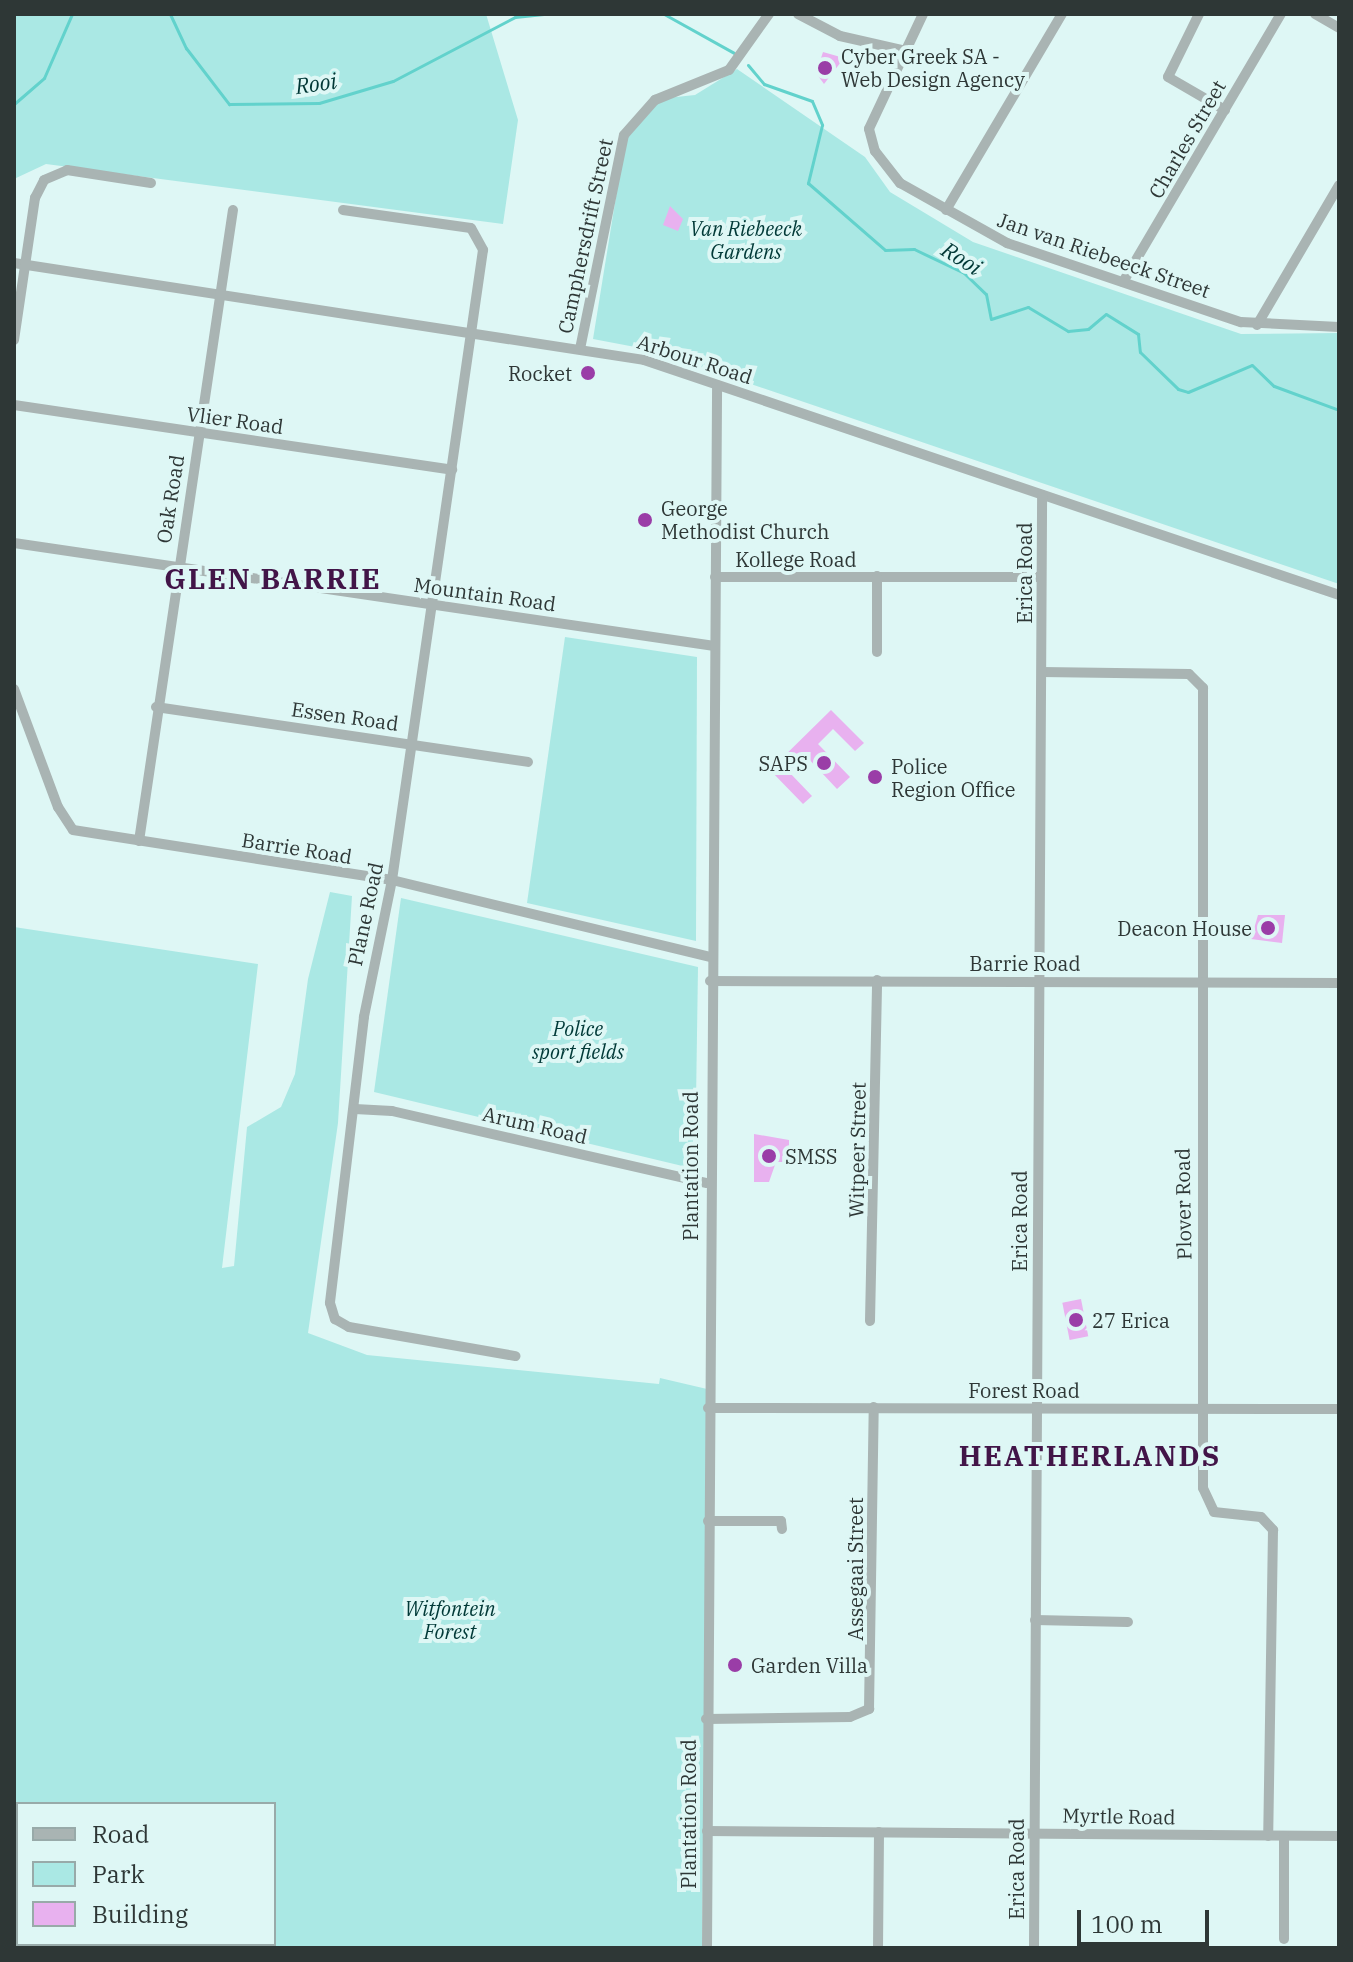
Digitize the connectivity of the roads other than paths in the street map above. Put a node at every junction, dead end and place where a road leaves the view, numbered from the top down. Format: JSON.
{"nodes":[{"id":1,"x":769,"y":14,"type":"edge"},
{"id":2,"x":798,"y":14,"type":"edge"},
{"id":3,"x":923,"y":14,"type":"edge"},
{"id":4,"x":1062,"y":14,"type":"edge"},
{"id":5,"x":1199,"y":14,"type":"edge"},
{"id":6,"x":1281,"y":14,"type":"edge"},
{"id":7,"x":1315,"y":14,"type":"edge"},
{"id":8,"x":1339,"y":28,"type":"edge"},
{"id":9,"x":902,"y":50,"type":"junction"},
{"id":10,"x":1225,"y":110,"type":"junction"},
{"id":11,"x":151,"y":183,"type":"dead end"},
{"id":12,"x":1339,"y":185,"type":"edge"},
{"id":13,"x":233,"y":210,"type":"dead end"},
{"id":14,"x":343,"y":210,"type":"dead end"},
{"id":15,"x":946,"y":210,"type":"junction"},
{"id":16,"x":20,"y":264,"type":"edge"},
{"id":17,"x":1123,"y":282,"type":"junction"},
{"id":18,"x":218,"y":293,"type":"junction"},
{"id":19,"x":1257,"y":325,"type":"junction"},
{"id":20,"x":1339,"y":327,"type":"edge"},
{"id":21,"x":472,"y":332,"type":"junction"},
{"id":22,"x":14,"y":340,"type":"edge"},
{"id":23,"x":580,"y":349,"type":"junction"},
{"id":24,"x":717,"y":385,"type":"junction"},
{"id":25,"x":14,"y":405,"type":"edge"},
{"id":26,"x":199,"y":433,"type":"junction"},
{"id":27,"x":452,"y":470,"type":"junction"},
{"id":28,"x":1042,"y":495,"type":"junction"},
{"id":29,"x":14,"y":543,"type":"edge"},
{"id":30,"x":178,"y":567,"type":"junction"},
{"id":31,"x":877,"y":576,"type":"junction"},
{"id":32,"x":715,"y":577,"type":"junction"},
{"id":33,"x":1041,"y":577,"type":"junction"},
{"id":34,"x":1339,"y":595,"type":"edge"},
{"id":35,"x":433,"y":605,"type":"junction"},
{"id":36,"x":714,"y":646,"type":"junction"},
{"id":37,"x":877,"y":652,"type":"dead end"},
{"id":38,"x":1042,"y":672,"type":"junction"},
{"id":39,"x":14,"y":689,"type":"edge"},
{"id":40,"x":156,"y":707,"type":"junction"},
{"id":41,"x":412,"y":744,"type":"junction"},
{"id":42,"x":528,"y":762,"type":"dead end"},
{"id":43,"x":139,"y":841,"type":"junction"},
{"id":44,"x":392,"y":880,"type":"junction"},
{"id":45,"x":710,"y":957,"type":"junction"},
{"id":46,"x":877,"y":980,"type":"junction"},
{"id":47,"x":710,"y":981,"type":"junction"},
{"id":48,"x":1039,"y":981,"type":"junction"},
{"id":49,"x":1198,"y":982,"type":"junction"},
{"id":50,"x":1339,"y":983,"type":"edge"},
{"id":51,"x":355,"y":1109,"type":"junction"},
{"id":52,"x":707,"y":1183,"type":"junction"},
{"id":53,"x":870,"y":1321,"type":"dead end"},
{"id":54,"x":515,"y":1356,"type":"dead end"},
{"id":55,"x":874,"y":1407,"type":"junction"},
{"id":56,"x":708,"y":1408,"type":"junction"},
{"id":57,"x":1036,"y":1408,"type":"junction"},
{"id":58,"x":1208,"y":1409,"type":"junction"},
{"id":59,"x":1339,"y":1409,"type":"edge"},
{"id":60,"x":708,"y":1521,"type":"junction"},
{"id":61,"x":782,"y":1529,"type":"dead end"},
{"id":62,"x":1035,"y":1620,"type":"junction"},
{"id":63,"x":1128,"y":1622,"type":"dead end"},
{"id":64,"x":706,"y":1719,"type":"junction"},
{"id":65,"x":707,"y":1831,"type":"junction"},
{"id":66,"x":879,"y":1832,"type":"junction"},
{"id":67,"x":1034,"y":1833,"type":"junction"},
{"id":68,"x":1268,"y":1836,"type":"junction"},
{"id":69,"x":1284,"y":1836,"type":"junction"},
{"id":70,"x":1339,"y":1836,"type":"edge"},
{"id":71,"x":1284,"y":1939,"type":"dead end"},
{"id":72,"x":707,"y":1948,"type":"edge"},
{"id":73,"x":878,"y":1948,"type":"edge"},
{"id":74,"x":1034,"y":1948,"type":"edge"}],
"edges":[{"from":1,"to":23,"type":"street","name":"Camphersdrift Street"},
{"from":2,"to":9,"type":"street"},
{"from":3,"to":9,"type":"street"},
{"from":4,"to":15,"type":"street"},
{"from":5,"to":10,"type":"street"},
{"from":6,"to":10,"type":"street","name":"Charles Street"},
{"from":7,"to":8,"type":"street"},
{"from":9,"to":15,"type":"street","name":"Jan van Riebeeck Street"},
{"from":10,"to":17,"type":"street","name":"Charles Street"},
{"from":11,"to":16,"type":"street"},
{"from":12,"to":19,"type":"street"},
{"from":13,"to":18,"type":"street","name":"Oak Road"},
{"from":14,"to":21,"type":"street","name":"Plane Road"},
{"from":15,"to":17,"type":"street","name":"Jan van Riebeeck Street"},
{"from":16,"to":18,"type":"street","name":"Arbour Road"},
{"from":16,"to":22,"type":"street"},
{"from":17,"to":19,"type":"street","name":"Jan van Riebeeck Street"},
{"from":18,"to":21,"type":"street","name":"Arbour Road"},
{"from":18,"to":26,"type":"street","name":"Oak Road"},
{"from":19,"to":20,"type":"street","name":"Jan van Riebeeck Street"},
{"from":21,"to":23,"type":"street","name":"Arbour Road"},
{"from":21,"to":27,"type":"street","name":"Plane Road"},
{"from":23,"to":24,"type":"street","name":"Arbour Road"},
{"from":24,"to":28,"type":"street","name":"Arbour Road"},
{"from":24,"to":32,"type":"street","name":"Plantation Road"},
{"from":25,"to":26,"type":"street","name":"Vlier Road"},
{"from":26,"to":27,"type":"street","name":"Vlier Road"},
{"from":26,"to":30,"type":"street","name":"Oak Road"},
{"from":27,"to":35,"type":"street","name":"Plane Road"},
{"from":28,"to":33,"type":"street","name":"Erica Road"},
{"from":28,"to":34,"type":"street","name":"Arbour Road"},
{"from":29,"to":30,"type":"street","name":"Mountain Road"},
{"from":30,"to":35,"type":"street","name":"Mountain Road"},
{"from":30,"to":40,"type":"street","name":"Oak Road"},
{"from":31,"to":32,"type":"street","name":"Kollege Road"},
{"from":31,"to":33,"type":"street","name":"Kollege Road"},
{"from":31,"to":37,"type":"street","name":"Kollege Road"},
{"from":32,"to":36,"type":"street","name":"Plantation Road"},
{"from":33,"to":38,"type":"street","name":"Erica Road"},
{"from":35,"to":36,"type":"street","name":"Mountain Road"},
{"from":35,"to":41,"type":"street","name":"Plane Road"},
{"from":36,"to":45,"type":"street","name":"Plantation Road"},
{"from":38,"to":48,"type":"street","name":"Erica Road"},
{"from":38,"to":49,"type":"street","name":"Plover Road"},
{"from":39,"to":43,"type":"street","name":"Barrie Road"},
{"from":40,"to":41,"type":"street","name":"Essen Road"},
{"from":40,"to":43,"type":"street","name":"Oak Road"},
{"from":41,"to":42,"type":"street","name":"Essen Road"},
{"from":41,"to":44,"type":"street","name":"Plane Road"},
{"from":43,"to":44,"type":"street","name":"Barrie Road"},
{"from":44,"to":45,"type":"street","name":"Barrie Road"},
{"from":44,"to":51,"type":"street","name":"Plane Road"},
{"from":45,"to":47,"type":"street","name":"Plantation Road"},
{"from":46,"to":47,"type":"street","name":"Barrie Road"},
{"from":46,"to":48,"type":"street","name":"Barrie Road"},
{"from":46,"to":53,"type":"street","name":"Witpeer Street"},
{"from":47,"to":52,"type":"street","name":"Plantation Road"},
{"from":48,"to":49,"type":"street","name":"Barrie Road"},
{"from":48,"to":57,"type":"street","name":"Erica Road"},
{"from":49,"to":50,"type":"street","name":"Barrie Road"},
{"from":49,"to":58,"type":"street","name":"Plover Road"},
{"from":51,"to":52,"type":"street","name":"Arum Road"},
{"from":51,"to":54,"type":"street","name":"Plane Road"},
{"from":52,"to":56,"type":"street","name":"Plantation Road"},
{"from":55,"to":56,"type":"street","name":"Forest Road"},
{"from":55,"to":57,"type":"street","name":"Forest Road"},
{"from":55,"to":64,"type":"street","name":"Assegaai Street"},
{"from":56,"to":60,"type":"street","name":"Plantation Road"},
{"from":57,"to":58,"type":"street","name":"Forest Road"},
{"from":57,"to":62,"type":"street","name":"Erica Road"},
{"from":58,"to":59,"type":"street","name":"Forest Road"},
{"from":58,"to":68,"type":"street","name":"Plover Road"},
{"from":60,"to":61,"type":"street"},
{"from":60,"to":64,"type":"street","name":"Plantation Road"},
{"from":62,"to":63,"type":"street"},
{"from":62,"to":67,"type":"street","name":"Erica Road"},
{"from":64,"to":65,"type":"street","name":"Plantation Road"},
{"from":65,"to":66,"type":"street","name":"Myrtle Road"},
{"from":65,"to":72,"type":"street","name":"Plantation Road"},
{"from":66,"to":67,"type":"street","name":"Myrtle Road"},
{"from":66,"to":73,"type":"street"},
{"from":67,"to":68,"type":"street","name":"Myrtle Road"},
{"from":67,"to":74,"type":"street","name":"Erica Road"},
{"from":68,"to":69,"type":"street","name":"Myrtle Road"},
{"from":69,"to":70,"type":"street","name":"Myrtle Road"},
{"from":69,"to":71,"type":"street"}]}
